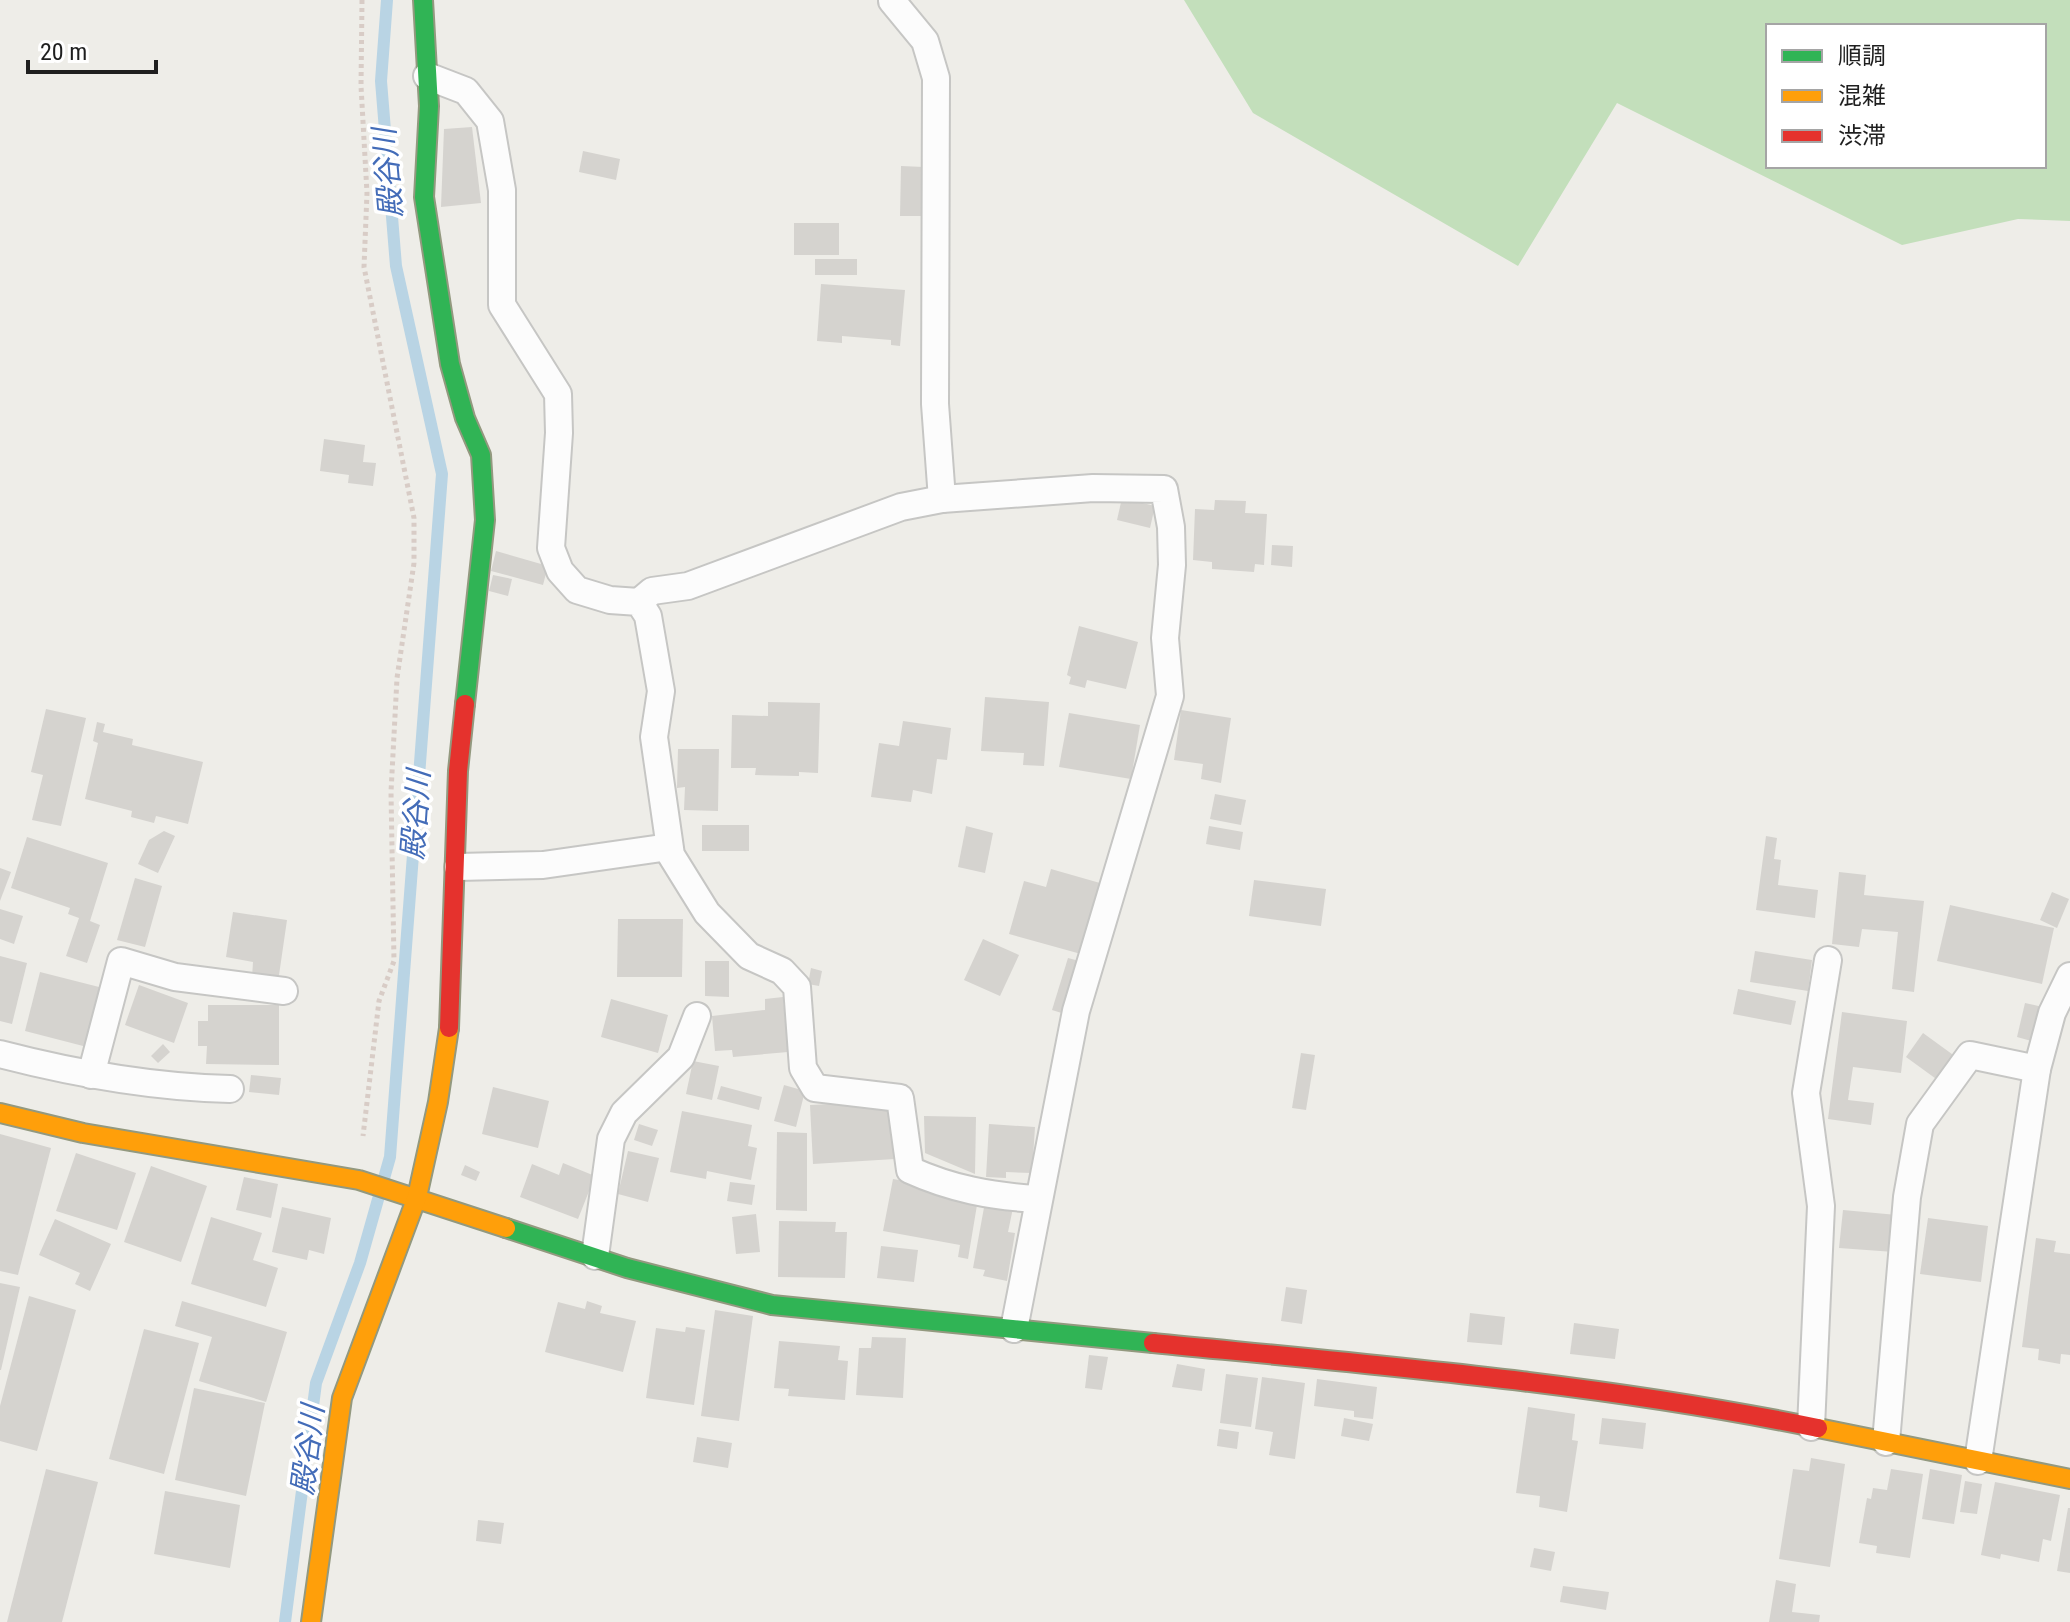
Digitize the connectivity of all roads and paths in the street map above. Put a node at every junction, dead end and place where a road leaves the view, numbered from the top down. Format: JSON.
{"nodes":[{"id":1,"x":362,"y":0,"type":"edge"},
{"id":2,"x":423,"y":0,"type":"edge"},
{"id":3,"x":892,"y":1,"type":"edge"},
{"id":4,"x":427,"y":76,"type":"junction"},
{"id":5,"x":942,"y":499,"type":"junction"},
{"id":6,"x":639,"y":602,"type":"junction"},
{"id":7,"x":669,"y":847,"type":"junction"},
{"id":8,"x":458,"y":867,"type":"junction"},
{"id":9,"x":1828,"y":960,"type":"dead end"},
{"id":10,"x":2070,"y":976,"type":"edge"},
{"id":11,"x":284,"y":991,"type":"dead end"},
{"id":12,"x":697,"y":1016,"type":"dead end"},
{"id":13,"x":0,"y":1054,"type":"edge"},
{"id":14,"x":2037,"y":1069,"type":"junction"},
{"id":15,"x":91,"y":1075,"type":"junction"},
{"id":16,"x":230,"y":1089,"type":"dead end"},
{"id":17,"x":0,"y":1113,"type":"edge"},
{"id":18,"x":359,"y":1180,"type":"junction"},
{"id":19,"x":411,"y":1196,"type":"junction"},
{"id":20,"x":1036,"y":1199,"type":"junction"},
{"id":21,"x":595,"y":1256,"type":"junction"},
{"id":22,"x":1014,"y":1329,"type":"junction"},
{"id":23,"x":1811,"y":1427,"type":"junction"},
{"id":24,"x":1886,"y":1442,"type":"junction"},
{"id":25,"x":1978,"y":1461,"type":"junction"},
{"id":26,"x":2070,"y":1479,"type":"edge"},
{"id":27,"x":311,"y":1622,"type":"edge"}],
"edges":[{"from":1,"to":18,"type":"path"},
{"from":2,"to":4,"type":"street"},
{"from":3,"to":5,"type":"lane"},
{"from":4,"to":6,"type":"lane"},
{"from":4,"to":8,"type":"street"},
{"from":5,"to":6,"type":"lane"},
{"from":5,"to":20,"type":"lane"},
{"from":6,"to":7,"type":"lane"},
{"from":7,"to":8,"type":"lane"},
{"from":7,"to":20,"type":"lane"},
{"from":8,"to":19,"type":"street"},
{"from":9,"to":23,"type":"lane"},
{"from":10,"to":14,"type":"lane"},
{"from":11,"to":15,"type":"lane"},
{"from":12,"to":21,"type":"lane"},
{"from":13,"to":15,"type":"lane"},
{"from":14,"to":24,"type":"lane"},
{"from":14,"to":25,"type":"lane"},
{"from":15,"to":16,"type":"lane"},
{"from":17,"to":18,"type":"street"},
{"from":18,"to":19,"type":"street"},
{"from":19,"to":21,"type":"street"},
{"from":19,"to":27,"type":"street"},
{"from":20,"to":22,"type":"lane"},
{"from":21,"to":22,"type":"street"},
{"from":22,"to":23,"type":"street"},
{"from":23,"to":24,"type":"street"},
{"from":24,"to":25,"type":"street"},
{"from":25,"to":26,"type":"street"}]}
